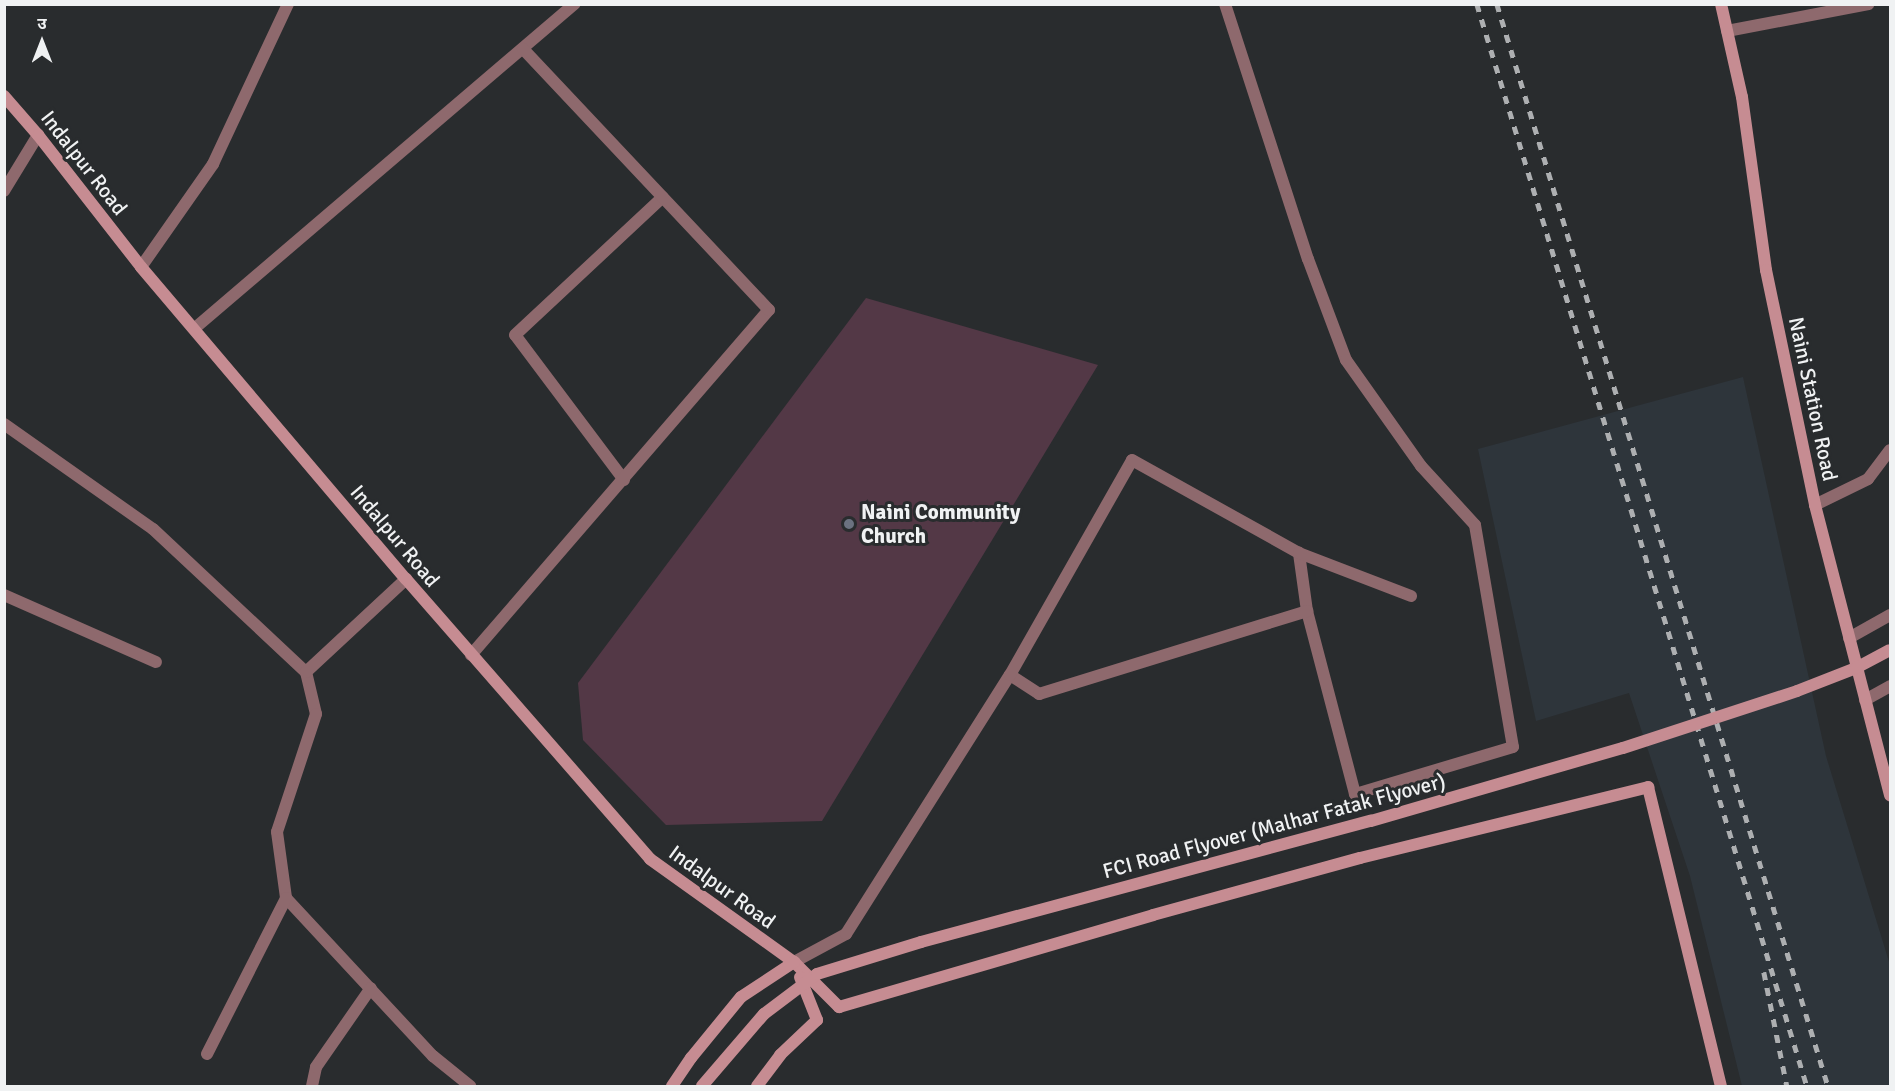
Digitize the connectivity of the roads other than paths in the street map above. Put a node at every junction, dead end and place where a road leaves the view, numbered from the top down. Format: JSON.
{"nodes":[{"id":1,"x":288,"y":4,"type":"edge"},
{"id":2,"x":574,"y":4,"type":"edge"},
{"id":3,"x":1225,"y":4,"type":"edge"},
{"id":4,"x":1721,"y":4,"type":"edge"},
{"id":5,"x":1868,"y":4,"type":"edge"},
{"id":6,"x":1727,"y":31,"type":"junction"},
{"id":7,"x":523,"y":49,"type":"junction"},
{"id":8,"x":4,"y":96,"type":"edge"},
{"id":9,"x":38,"y":135,"type":"junction"},
{"id":10,"x":4,"y":191,"type":"edge"},
{"id":11,"x":663,"y":197,"type":"junction"},
{"id":12,"x":141,"y":267,"type":"junction"},
{"id":13,"x":195,"y":328,"type":"junction"},
{"id":14,"x":4,"y":424,"type":"edge"},
{"id":15,"x":1890,"y":450,"type":"edge"},
{"id":16,"x":624,"y":480,"type":"junction"},
{"id":17,"x":1815,"y":505,"type":"junction"},
{"id":18,"x":1299,"y":553,"type":"junction"},
{"id":19,"x":406,"y":579,"type":"junction"},
{"id":20,"x":4,"y":595,"type":"edge"},
{"id":21,"x":1411,"y":596,"type":"dead end"},
{"id":22,"x":1307,"y":611,"type":"junction"},
{"id":23,"x":1890,"y":615,"type":"edge"},
{"id":24,"x":1849,"y":638,"type":"junction"},
{"id":25,"x":1890,"y":650,"type":"edge"},
{"id":26,"x":471,"y":655,"type":"junction"},
{"id":27,"x":156,"y":662,"type":"dead end"},
{"id":28,"x":306,"y":672,"type":"junction"},
{"id":29,"x":1010,"y":675,"type":"junction"},
{"id":30,"x":1890,"y":686,"type":"edge"},
{"id":31,"x":1865,"y":700,"type":"junction"},
{"id":32,"x":1890,"y":795,"type":"edge"},
{"id":33,"x":286,"y":898,"type":"junction"},
{"id":34,"x":794,"y":962,"type":"junction"},
{"id":35,"x":371,"y":988,"type":"junction"},
{"id":36,"x":207,"y":1054,"type":"dead end"},
{"id":37,"x":312,"y":1086,"type":"edge"},
{"id":38,"x":470,"y":1086,"type":"edge"},
{"id":39,"x":672,"y":1086,"type":"edge"},
{"id":40,"x":702,"y":1086,"type":"edge"},
{"id":41,"x":757,"y":1086,"type":"edge"},
{"id":42,"x":1721,"y":1086,"type":"edge"}],
"edges":[{"from":1,"to":12,"type":"street"},
{"from":2,"to":7,"type":"street"},
{"from":3,"to":22,"type":"street"},
{"from":4,"to":6,"type":"street","name":"Naini Station Road"},
{"from":5,"to":6,"type":"street"},
{"from":6,"to":17,"type":"street","name":"Naini Station Road"},
{"from":7,"to":11,"type":"street"},
{"from":7,"to":13,"type":"street"},
{"from":8,"to":9,"type":"street","name":"Indalpur Road"},
{"from":9,"to":10,"type":"street"},
{"from":9,"to":12,"type":"street","name":"Indalpur Road"},
{"from":11,"to":16,"type":"street"},
{"from":11,"to":16,"type":"street"},
{"from":12,"to":13,"type":"street","name":"Indalpur Road"},
{"from":13,"to":19,"type":"street","name":"Indalpur Road"},
{"from":14,"to":28,"type":"street"},
{"from":15,"to":17,"type":"street"},
{"from":16,"to":26,"type":"street"},
{"from":17,"to":24,"type":"street","name":"Naini Station Road"},
{"from":18,"to":21,"type":"street"},
{"from":18,"to":22,"type":"street"},
{"from":18,"to":29,"type":"street"},
{"from":19,"to":26,"type":"street","name":"Indalpur Road"},
{"from":19,"to":28,"type":"street"},
{"from":20,"to":27,"type":"street"},
{"from":22,"to":29,"type":"street"},
{"from":23,"to":24,"type":"street"},
{"from":24,"to":31,"type":"street","name":"Naini Station Road"},
{"from":25,"to":40,"type":"street","name":"FCI Road Flyover (Malhar Fatak Flyover)","bridge":true},
{"from":26,"to":34,"type":"street","name":"Indalpur Road"},
{"from":28,"to":33,"type":"street"},
{"from":29,"to":34,"type":"street"},
{"from":30,"to":31,"type":"street"},
{"from":31,"to":32,"type":"street","name":"Naini Station Road"},
{"from":33,"to":35,"type":"street"},
{"from":33,"to":36,"type":"street"},
{"from":34,"to":39,"type":"street"},
{"from":34,"to":41,"type":"street"},
{"from":34,"to":42,"type":"street","name":"Indalpur Road"},
{"from":35,"to":37,"type":"street"},
{"from":35,"to":38,"type":"street"}]}
